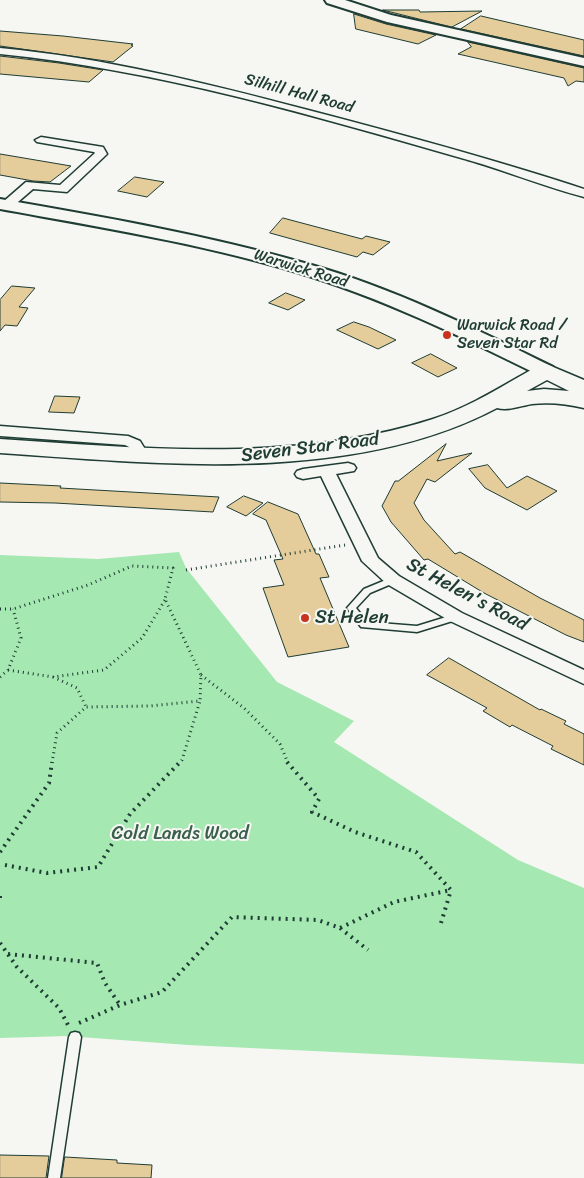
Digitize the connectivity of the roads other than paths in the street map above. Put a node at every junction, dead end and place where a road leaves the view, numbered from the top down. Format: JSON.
{"nodes":[{"id":1,"x":332,"y":0,"type":"edge"},
{"id":2,"x":0,"y":52,"type":"edge"},
{"id":3,"x":584,"y":62,"type":"edge"},
{"id":4,"x":41,"y":140,"type":"dead end"},
{"id":5,"x":584,"y":194,"type":"edge"},
{"id":6,"x":3,"y":204,"type":"edge"},
{"id":7,"x":546,"y":371,"type":"junction"},
{"id":8,"x":584,"y":389,"type":"edge"},
{"id":9,"x":584,"y":401,"type":"edge"},
{"id":10,"x":476,"y":410,"type":"junction"},
{"id":11,"x":0,"y":431,"type":"edge"},
{"id":12,"x":0,"y":446,"type":"edge"},
{"id":13,"x":140,"y":454,"type":"junction"},
{"id":14,"x":348,"y":468,"type":"dead end"},
{"id":15,"x":326,"y":471,"type":"junction"},
{"id":16,"x":303,"y":474,"type":"dead end"},
{"id":17,"x":392,"y":580,"type":"junction"},
{"id":18,"x":456,"y":617,"type":"junction"},
{"id":19,"x":584,"y":678,"type":"edge"},
{"id":20,"x":72,"y":1032,"type":"road end"},
{"id":21,"x":54,"y":1178,"type":"edge"}],
"edges":[{"from":1,"to":3,"type":"main road"},
{"from":2,"to":5,"type":"street","name":"Silhill Hall Road"},
{"from":4,"to":6,"type":"street"},
{"from":6,"to":7,"type":"main road","name":"Warwick Road"},
{"from":7,"to":8,"type":"highway","name":"Warwick Road"},
{"from":7,"to":10,"type":"highway","name":"Seven Star Road"},
{"from":9,"to":10,"type":"highway","name":"Seven Star Road"},
{"from":10,"to":13,"type":"highway","name":"Seven Star Road"},
{"from":11,"to":13,"type":"street"},
{"from":12,"to":13,"type":"highway","name":"Seven Star Road"},
{"from":14,"to":15,"type":"street"},
{"from":15,"to":16,"type":"street"},
{"from":15,"to":17,"type":"street","name":"St Helen's Road"},
{"from":17,"to":18,"type":"street","name":"St Helen's Road"},
{"from":17,"to":18,"type":"lane"},
{"from":18,"to":19,"type":"street","name":"St Helen's Road"},
{"from":20,"to":21,"type":"lane"}]}
